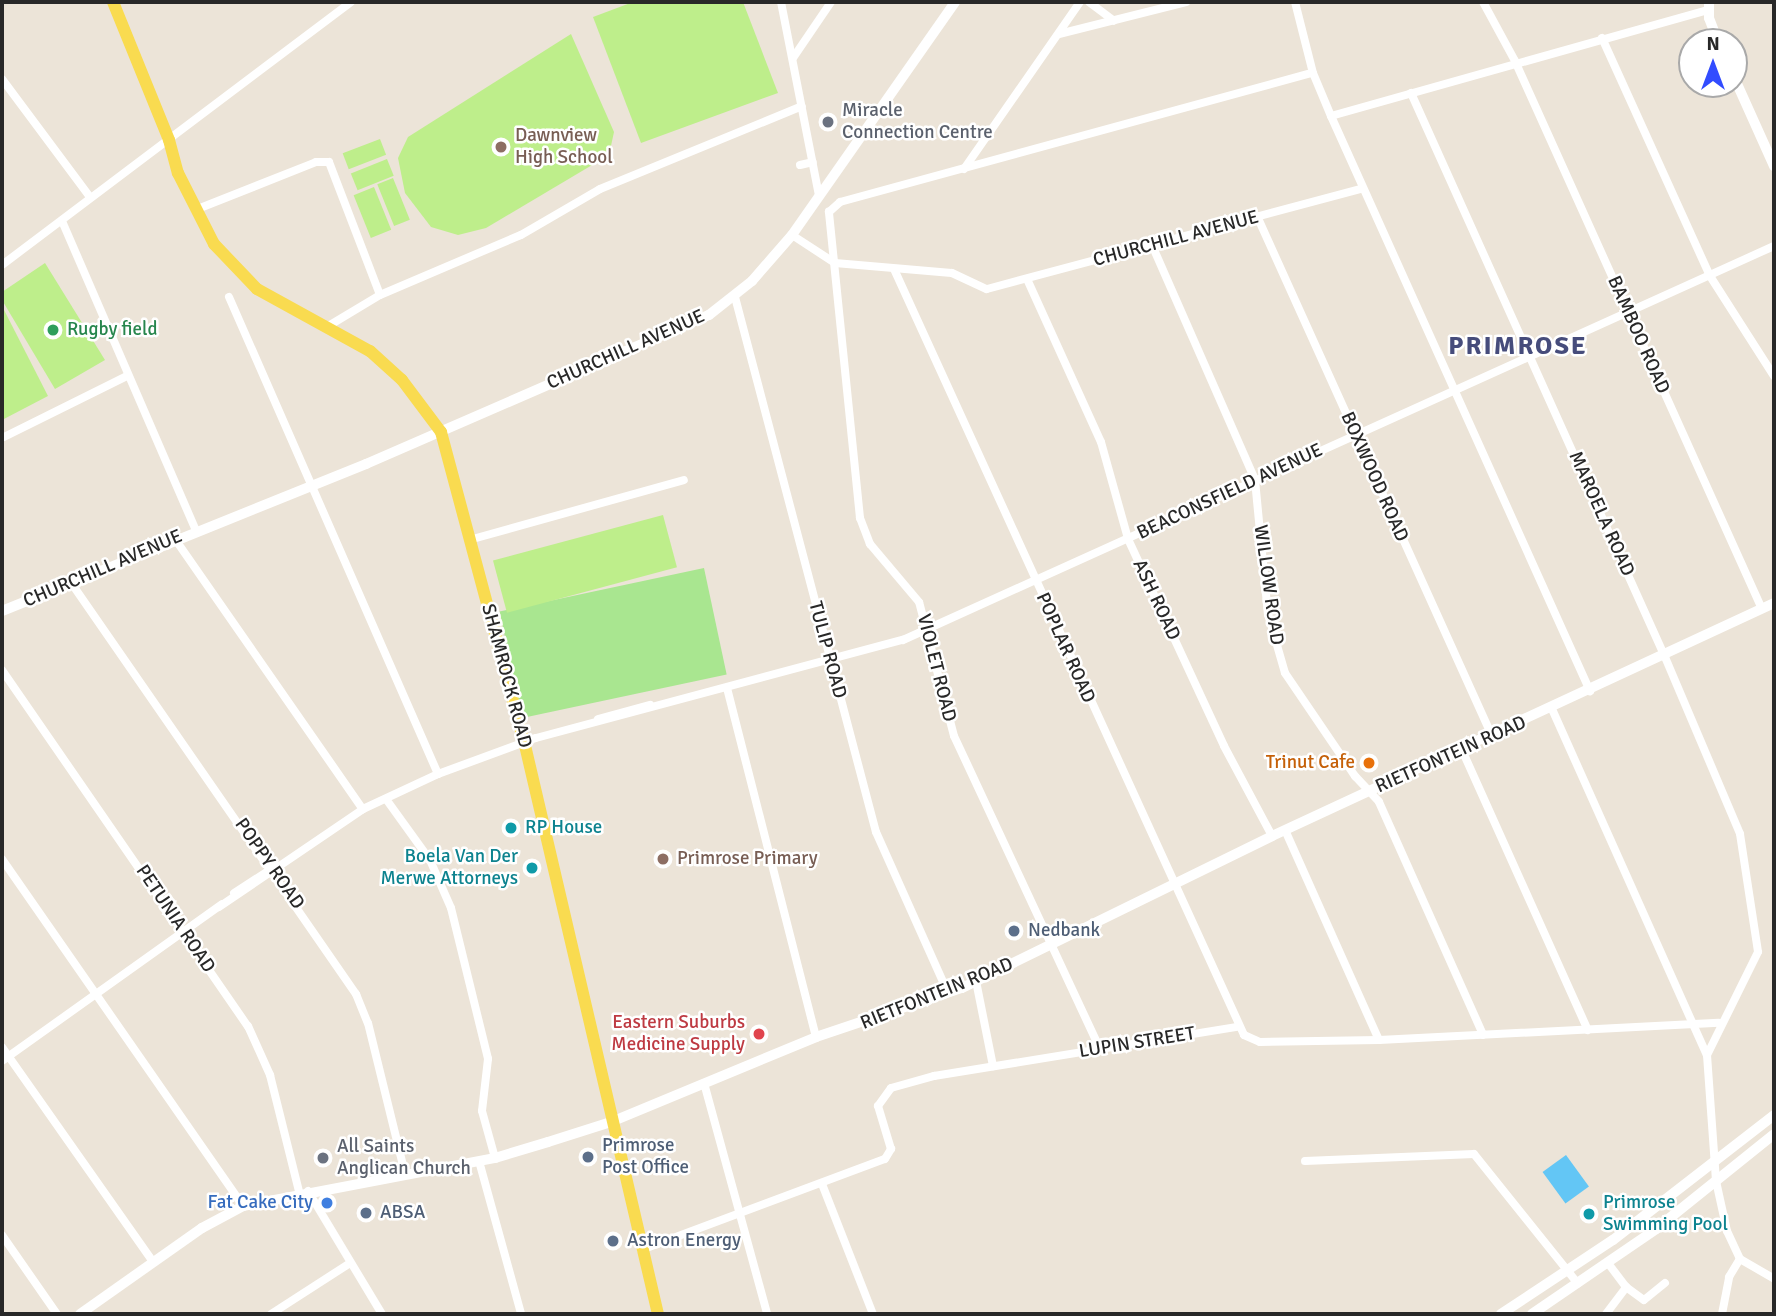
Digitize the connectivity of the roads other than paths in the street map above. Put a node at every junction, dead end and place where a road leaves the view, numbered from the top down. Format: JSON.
{"nodes":[{"id":1,"x":104,"y":2,"type":"edge"},
{"id":2,"x":113,"y":2,"type":"edge"},
{"id":3,"x":351,"y":2,"type":"edge"},
{"id":4,"x":781,"y":2,"type":"edge"},
{"id":5,"x":831,"y":2,"type":"edge"},
{"id":6,"x":955,"y":2,"type":"edge"},
{"id":7,"x":1080,"y":2,"type":"edge"},
{"id":8,"x":1089,"y":2,"type":"edge"},
{"id":9,"x":1186,"y":2,"type":"edge"},
{"id":10,"x":1295,"y":2,"type":"edge"},
{"id":11,"x":1483,"y":2,"type":"edge"},
{"id":12,"x":1708,"y":6,"type":"edge"},
{"id":13,"x":1114,"y":21,"type":"junction"},
{"id":14,"x":1714,"y":28,"type":"edge"},
{"id":15,"x":1059,"y":34,"type":"junction"},
{"id":16,"x":1602,"y":38,"type":"junction"},
{"id":17,"x":793,"y":58,"type":"junction"},
{"id":18,"x":1515,"y":61,"type":"junction"},
{"id":19,"x":1313,"y":73,"type":"junction"},
{"id":20,"x":2,"y":79,"type":"edge"},
{"id":21,"x":11,"y":91,"type":"junction"},
{"id":22,"x":1411,"y":93,"type":"junction"},
{"id":23,"x":2,"y":97,"type":"edge"},
{"id":24,"x":1743,"y":98,"type":"edge"},
{"id":25,"x":802,"y":106,"type":"junction"},
{"id":26,"x":1331,"y":116,"type":"junction"},
{"id":27,"x":168,"y":144,"type":"junction"},
{"id":28,"x":813,"y":162,"type":"junction"},
{"id":29,"x":800,"y":165,"type":"dead end"},
{"id":30,"x":1774,"y":166,"type":"edge"},
{"id":31,"x":964,"y":169,"type":"junction"},
{"id":32,"x":1363,"y":188,"type":"junction"},
{"id":33,"x":819,"y":195,"type":"junction"},
{"id":34,"x":90,"y":197,"type":"junction"},
{"id":35,"x":195,"y":210,"type":"junction"},
{"id":36,"x":1257,"y":216,"type":"junction"},
{"id":37,"x":62,"y":221,"type":"junction"},
{"id":38,"x":792,"y":235,"type":"junction"},
{"id":39,"x":1152,"y":246,"type":"junction"},
{"id":40,"x":1774,"y":246,"type":"edge"},
{"id":41,"x":835,"y":263,"type":"junction"},
{"id":42,"x":2,"y":265,"type":"edge"},
{"id":43,"x":894,"y":269,"type":"junction"},
{"id":44,"x":1710,"y":276,"type":"junction"},
{"id":45,"x":1027,"y":279,"type":"junction"},
{"id":46,"x":380,"y":295,"type":"junction"},
{"id":47,"x":735,"y":296,"type":"junction"},
{"id":48,"x":229,"y":297,"type":"dead end"},
{"id":49,"x":1628,"y":312,"type":"junction"},
{"id":50,"x":330,"y":325,"type":"junction"},
{"id":51,"x":1530,"y":356,"type":"junction"},
{"id":52,"x":127,"y":376,"type":"junction"},
{"id":53,"x":1774,"y":376,"type":"edge"},
{"id":54,"x":1453,"y":392,"type":"junction"},
{"id":55,"x":441,"y":432,"type":"junction"},
{"id":56,"x":1354,"y":435,"type":"junction"},
{"id":57,"x":4,"y":438,"type":"dead end"},
{"id":58,"x":684,"y":480,"type":"dead end"},
{"id":59,"x":1255,"y":480,"type":"junction"},
{"id":60,"x":309,"y":486,"type":"junction"},
{"id":61,"x":196,"y":530,"type":"junction"},
{"id":62,"x":176,"y":539,"type":"junction"},
{"id":63,"x":1128,"y":539,"type":"junction"},
{"id":64,"x":469,"y":540,"type":"junction"},
{"id":65,"x":1034,"y":580,"type":"junction"},
{"id":66,"x":72,"y":584,"type":"junction"},
{"id":67,"x":1774,"y":603,"type":"edge"},
{"id":68,"x":1762,"y":609,"type":"junction"},
{"id":69,"x":2,"y":611,"type":"edge"},
{"id":70,"x":929,"y":628,"type":"junction"},
{"id":71,"x":1665,"y":657,"type":"junction"},
{"id":72,"x":830,"y":662,"type":"junction"},
{"id":73,"x":2,"y":670,"type":"edge"},
{"id":74,"x":727,"y":688,"type":"junction"},
{"id":75,"x":1590,"y":691,"type":"junction"},
{"id":76,"x":1552,"y":709,"type":"junction"},
{"id":77,"x":1492,"y":736,"type":"junction"},
{"id":78,"x":524,"y":741,"type":"junction"},
{"id":79,"x":1462,"y":750,"type":"junction"},
{"id":80,"x":439,"y":774,"type":"junction"},
{"id":81,"x":1368,"y":792,"type":"junction"},
{"id":82,"x":386,"y":799,"type":"junction"},
{"id":83,"x":363,"y":810,"type":"junction"},
{"id":84,"x":1285,"y":830,"type":"junction"},
{"id":85,"x":1272,"y":836,"type":"junction"},
{"id":86,"x":2,"y":859,"type":"edge"},
{"id":87,"x":273,"y":870,"type":"junction"},
{"id":88,"x":1173,"y":887,"type":"junction"},
{"id":89,"x":184,"y":931,"type":"junction"},
{"id":90,"x":1052,"y":946,"type":"junction"},
{"id":91,"x":976,"y":981,"type":"junction"},
{"id":92,"x":948,"y":993,"type":"junction"},
{"id":93,"x":96,"y":994,"type":"junction"},
{"id":94,"x":1719,"y":1023,"type":"junction"},
{"id":95,"x":1693,"y":1024,"type":"junction"},
{"id":96,"x":1237,"y":1027,"type":"junction"},
{"id":97,"x":1588,"y":1030,"type":"junction"},
{"id":98,"x":1483,"y":1035,"type":"junction"},
{"id":99,"x":816,"y":1037,"type":"junction"},
{"id":100,"x":1379,"y":1040,"type":"junction"},
{"id":101,"x":2,"y":1046,"type":"edge"},
{"id":102,"x":1100,"y":1049,"type":"junction"},
{"id":103,"x":1707,"y":1055,"type":"junction"},
{"id":104,"x":5,"y":1058,"type":"edge"},
{"id":105,"x":993,"y":1066,"type":"junction"},
{"id":106,"x":704,"y":1083,"type":"junction"},
{"id":107,"x":1774,"y":1115,"type":"edge"},
{"id":108,"x":611,"y":1122,"type":"junction"},
{"id":109,"x":1774,"y":1134,"type":"edge"},
{"id":110,"x":495,"y":1157,"type":"junction"},
{"id":111,"x":479,"y":1161,"type":"junction"},
{"id":112,"x":1306,"y":1161,"type":"dead end"},
{"id":113,"x":1715,"y":1164,"type":"junction"},
{"id":114,"x":405,"y":1174,"type":"junction"},
{"id":115,"x":1716,"y":1181,"type":"junction"},
{"id":116,"x":822,"y":1184,"type":"junction"},
{"id":117,"x":303,"y":1191,"type":"junction"},
{"id":118,"x":243,"y":1206,"type":"junction"},
{"id":119,"x":741,"y":1213,"type":"junction"},
{"id":120,"x":2,"y":1235,"type":"edge"},
{"id":121,"x":641,"y":1250,"type":"junction"},
{"id":122,"x":1740,"y":1259,"type":"junction"},
{"id":123,"x":153,"y":1262,"type":"junction"},
{"id":124,"x":349,"y":1263,"type":"junction"},
{"id":125,"x":1608,"y":1263,"type":"junction"},
{"id":126,"x":1566,"y":1273,"type":"junction"},
{"id":127,"x":1774,"y":1279,"type":"edge"},
{"id":128,"x":1665,"y":1283,"type":"dead end"},
{"id":129,"x":1578,"y":1284,"type":"junction"},
{"id":130,"x":1626,"y":1287,"type":"junction"},
{"id":131,"x":57,"y":1314,"type":"edge"},
{"id":132,"x":80,"y":1314,"type":"edge"},
{"id":133,"x":271,"y":1314,"type":"edge"},
{"id":134,"x":382,"y":1314,"type":"edge"},
{"id":135,"x":521,"y":1314,"type":"edge"},
{"id":136,"x":658,"y":1314,"type":"edge"},
{"id":137,"x":767,"y":1314,"type":"edge"},
{"id":138,"x":873,"y":1314,"type":"edge"},
{"id":139,"x":1501,"y":1314,"type":"edge"},
{"id":140,"x":1532,"y":1314,"type":"edge"},
{"id":141,"x":1606,"y":1314,"type":"edge"},
{"id":142,"x":1721,"y":1314,"type":"edge"}],
"edges":[{"from":1,"to":27,"type":"main road","name":"SHAMROCK ROAD"},
{"from":2,"to":27,"type":"main road","name":"SHAMROCK ROAD"},
{"from":3,"to":27,"type":"street"},
{"from":4,"to":17,"type":"street"},
{"from":5,"to":17,"type":"street"},
{"from":6,"to":33,"type":"street"},
{"from":7,"to":15,"type":"street"},
{"from":8,"to":13,"type":"street"},
{"from":9,"to":13,"type":"street"},
{"from":10,"to":19,"type":"street"},
{"from":11,"to":18,"type":"street","name":"BAMBOO ROAD"},
{"from":12,"to":14,"type":"street"},
{"from":12,"to":16,"type":"street"},
{"from":13,"to":15,"type":"street"},
{"from":15,"to":31,"type":"street"},
{"from":16,"to":18,"type":"street"},
{"from":16,"to":44,"type":"street"},
{"from":17,"to":25,"type":"street"},
{"from":18,"to":22,"type":"street"},
{"from":18,"to":49,"type":"street","name":"BAMBOO ROAD"},
{"from":19,"to":26,"type":"street"},
{"from":19,"to":31,"type":"street"},
{"from":20,"to":21,"type":"street"},
{"from":21,"to":23,"type":"street"},
{"from":21,"to":34,"type":"street"},
{"from":22,"to":26,"type":"street"},
{"from":22,"to":51,"type":"street","name":"MAROELA ROAD"},
{"from":24,"to":30,"type":"street"},
{"from":25,"to":28,"type":"street"},
{"from":25,"to":46,"type":"street"},
{"from":26,"to":32,"type":"street"},
{"from":27,"to":34,"type":"street"},
{"from":27,"to":35,"type":"main road","name":"SHAMROCK ROAD"},
{"from":28,"to":29,"type":"street"},
{"from":28,"to":33,"type":"street"},
{"from":31,"to":41,"type":"street","name":"VIOLET ROAD"},
{"from":32,"to":36,"type":"street","name":"CHURCHILL AVENUE"},
{"from":32,"to":54,"type":"street"},
{"from":33,"to":38,"type":"street"},
{"from":34,"to":37,"type":"street"},
{"from":35,"to":46,"type":"street"},
{"from":35,"to":50,"type":"main road","name":"SHAMROCK ROAD"},
{"from":36,"to":39,"type":"street","name":"CHURCHILL AVENUE"},
{"from":36,"to":56,"type":"street","name":"BOXWOOD ROAD"},
{"from":37,"to":42,"type":"street"},
{"from":37,"to":52,"type":"street"},
{"from":38,"to":41,"type":"street","name":"CHURCHILL AVENUE"},
{"from":38,"to":47,"type":"street","name":"CHURCHILL AVENUE"},
{"from":39,"to":45,"type":"street","name":"CHURCHILL AVENUE"},
{"from":39,"to":59,"type":"street","name":"WILLOW ROAD"},
{"from":40,"to":44,"type":"street","name":"BEACONSFIELD AVENUE"},
{"from":41,"to":43,"type":"street","name":"CHURCHILL AVENUE"},
{"from":41,"to":70,"type":"street","name":"VIOLET ROAD"},
{"from":43,"to":45,"type":"street","name":"CHURCHILL AVENUE"},
{"from":43,"to":65,"type":"street","name":"POPLAR ROAD"},
{"from":44,"to":49,"type":"street","name":"BEACONSFIELD AVENUE"},
{"from":44,"to":53,"type":"street"},
{"from":45,"to":63,"type":"street","name":"ASH ROAD"},
{"from":46,"to":50,"type":"street"},
{"from":47,"to":55,"type":"street","name":"CHURCHILL AVENUE"},
{"from":47,"to":72,"type":"street","name":"TULIP ROAD"},
{"from":48,"to":60,"type":"street"},
{"from":49,"to":51,"type":"street","name":"BEACONSFIELD AVENUE"},
{"from":49,"to":68,"type":"street","name":"BAMBOO ROAD"},
{"from":50,"to":55,"type":"main road","name":"SHAMROCK ROAD"},
{"from":51,"to":54,"type":"street","name":"BEACONSFIELD AVENUE"},
{"from":51,"to":71,"type":"street","name":"MAROELA ROAD"},
{"from":52,"to":57,"type":"street"},
{"from":52,"to":61,"type":"street"},
{"from":54,"to":56,"type":"street","name":"BEACONSFIELD AVENUE"},
{"from":54,"to":75,"type":"street"},
{"from":55,"to":60,"type":"street","name":"CHURCHILL AVENUE"},
{"from":55,"to":64,"type":"main road","name":"SHAMROCK ROAD"},
{"from":56,"to":59,"type":"street","name":"BEACONSFIELD AVENUE"},
{"from":56,"to":77,"type":"street","name":"BOXWOOD ROAD"},
{"from":58,"to":64,"type":"street"},
{"from":59,"to":63,"type":"street","name":"BEACONSFIELD AVENUE"},
{"from":59,"to":81,"type":"street","name":"WILLOW ROAD"},
{"from":60,"to":61,"type":"street","name":"CHURCHILL AVENUE"},
{"from":60,"to":80,"type":"street"},
{"from":61,"to":62,"type":"street","name":"CHURCHILL AVENUE"},
{"from":62,"to":66,"type":"street","name":"CHURCHILL AVENUE"},
{"from":62,"to":83,"type":"street"},
{"from":63,"to":65,"type":"street","name":"BEACONSFIELD AVENUE"},
{"from":63,"to":85,"type":"street","name":"ASH ROAD"},
{"from":64,"to":78,"type":"main road","name":"SHAMROCK ROAD"},
{"from":65,"to":70,"type":"street","name":"BEACONSFIELD AVENUE"},
{"from":65,"to":88,"type":"street","name":"POPLAR ROAD"},
{"from":66,"to":69,"type":"street","name":"CHURCHILL AVENUE"},
{"from":66,"to":87,"type":"street","name":"POPPY ROAD"},
{"from":67,"to":68,"type":"street","name":"RIETFONTEIN ROAD"},
{"from":68,"to":71,"type":"street","name":"RIETFONTEIN ROAD"},
{"from":70,"to":72,"type":"street","name":"BEACONSFIELD AVENUE"},
{"from":70,"to":90,"type":"street","name":"VIOLET ROAD"},
{"from":71,"to":75,"type":"street","name":"RIETFONTEIN ROAD"},
{"from":71,"to":94,"type":"street","name":"MAROELA ROAD"},
{"from":72,"to":74,"type":"street","name":"BEACONSFIELD AVENUE"},
{"from":72,"to":92,"type":"street","name":"TULIP ROAD"},
{"from":73,"to":89,"type":"street","name":"PETUNIA ROAD"},
{"from":74,"to":78,"type":"street","name":"BEACONSFIELD AVENUE"},
{"from":74,"to":99,"type":"street"},
{"from":75,"to":76,"type":"street","name":"RIETFONTEIN ROAD"},
{"from":76,"to":77,"type":"street","name":"RIETFONTEIN ROAD"},
{"from":76,"to":95,"type":"street"},
{"from":77,"to":79,"type":"street","name":"RIETFONTEIN ROAD"},
{"from":78,"to":80,"type":"street","name":"BEACONSFIELD AVENUE"},
{"from":78,"to":108,"type":"main road","name":"SHAMROCK ROAD"},
{"from":79,"to":81,"type":"street","name":"RIETFONTEIN ROAD"},
{"from":79,"to":97,"type":"street"},
{"from":80,"to":82,"type":"street","name":"BEACONSFIELD AVENUE"},
{"from":81,"to":84,"type":"street","name":"RIETFONTEIN ROAD"},
{"from":81,"to":98,"type":"street","name":"WILLOW ROAD"},
{"from":82,"to":83,"type":"street","name":"BEACONSFIELD AVENUE"},
{"from":82,"to":110,"type":"street"},
{"from":83,"to":87,"type":"street","name":"BEACONSFIELD AVENUE"},
{"from":84,"to":85,"type":"street","name":"RIETFONTEIN ROAD"},
{"from":84,"to":100,"type":"street"},
{"from":85,"to":88,"type":"street","name":"RIETFONTEIN ROAD"},
{"from":86,"to":93,"type":"street"},
{"from":87,"to":89,"type":"street","name":"BEACONSFIELD AVENUE"},
{"from":87,"to":114,"type":"street","name":"POPPY ROAD"},
{"from":88,"to":90,"type":"street","name":"RIETFONTEIN ROAD"},
{"from":88,"to":96,"type":"street","name":"POPLAR ROAD"},
{"from":89,"to":93,"type":"street","name":"BEACONSFIELD AVENUE"},
{"from":89,"to":117,"type":"street","name":"PETUNIA ROAD"},
{"from":90,"to":91,"type":"street","name":"RIETFONTEIN ROAD"},
{"from":90,"to":102,"type":"street","name":"VIOLET ROAD"},
{"from":91,"to":92,"type":"street","name":"RIETFONTEIN ROAD"},
{"from":91,"to":105,"type":"street"},
{"from":92,"to":99,"type":"street","name":"RIETFONTEIN ROAD"},
{"from":93,"to":104,"type":"street","name":"BEACONSFIELD AVENUE"},
{"from":93,"to":118,"type":"street"},
{"from":94,"to":95,"type":"street"},
{"from":94,"to":103,"type":"street"},
{"from":95,"to":97,"type":"street"},
{"from":95,"to":103,"type":"street"},
{"from":96,"to":100,"type":"street"},
{"from":96,"to":102,"type":"street","name":"LUPIN STREET"},
{"from":97,"to":98,"type":"street"},
{"from":98,"to":100,"type":"street"},
{"from":99,"to":106,"type":"street","name":"RIETFONTEIN ROAD"},
{"from":101,"to":104,"type":"street"},
{"from":102,"to":105,"type":"street","name":"LUPIN STREET"},
{"from":103,"to":113,"type":"street"},
{"from":104,"to":123,"type":"street"},
{"from":105,"to":116,"type":"street","name":"LUPIN STREET"},
{"from":106,"to":108,"type":"street","name":"RIETFONTEIN ROAD"},
{"from":106,"to":119,"type":"street"},
{"from":107,"to":113,"type":"main road"},
{"from":108,"to":110,"type":"street","name":"RIETFONTEIN ROAD"},
{"from":108,"to":121,"type":"main road","name":"SHAMROCK ROAD"},
{"from":109,"to":115,"type":"main road"},
{"from":110,"to":111,"type":"street","name":"RIETFONTEIN ROAD"},
{"from":111,"to":114,"type":"street","name":"RIETFONTEIN ROAD"},
{"from":111,"to":135,"type":"street"},
{"from":112,"to":126,"type":"street"},
{"from":113,"to":115,"type":"street"},
{"from":113,"to":126,"type":"main road"},
{"from":114,"to":117,"type":"street","name":"RIETFONTEIN ROAD"},
{"from":115,"to":122,"type":"street"},
{"from":115,"to":125,"type":"main road"},
{"from":116,"to":119,"type":"street","name":"LUPIN STREET"},
{"from":116,"to":138,"type":"street"},
{"from":117,"to":118,"type":"street","name":"RIETFONTEIN ROAD"},
{"from":117,"to":124,"type":"street","name":"PETUNIA ROAD"},
{"from":118,"to":123,"type":"street","name":"RIETFONTEIN ROAD"},
{"from":119,"to":121,"type":"street","name":"LUPIN STREET"},
{"from":119,"to":137,"type":"street"},
{"from":120,"to":131,"type":"street"},
{"from":121,"to":136,"type":"main road","name":"SHAMROCK ROAD"},
{"from":122,"to":127,"type":"street"},
{"from":122,"to":142,"type":"street"},
{"from":123,"to":132,"type":"street","name":"RIETFONTEIN ROAD"},
{"from":124,"to":133,"type":"street"},
{"from":124,"to":134,"type":"street","name":"PETUNIA ROAD"},
{"from":125,"to":129,"type":"main road"},
{"from":125,"to":130,"type":"street"},
{"from":126,"to":129,"type":"street"},
{"from":126,"to":139,"type":"main road"},
{"from":128,"to":130,"type":"street"},
{"from":129,"to":140,"type":"main road"},
{"from":130,"to":141,"type":"street"}]}
